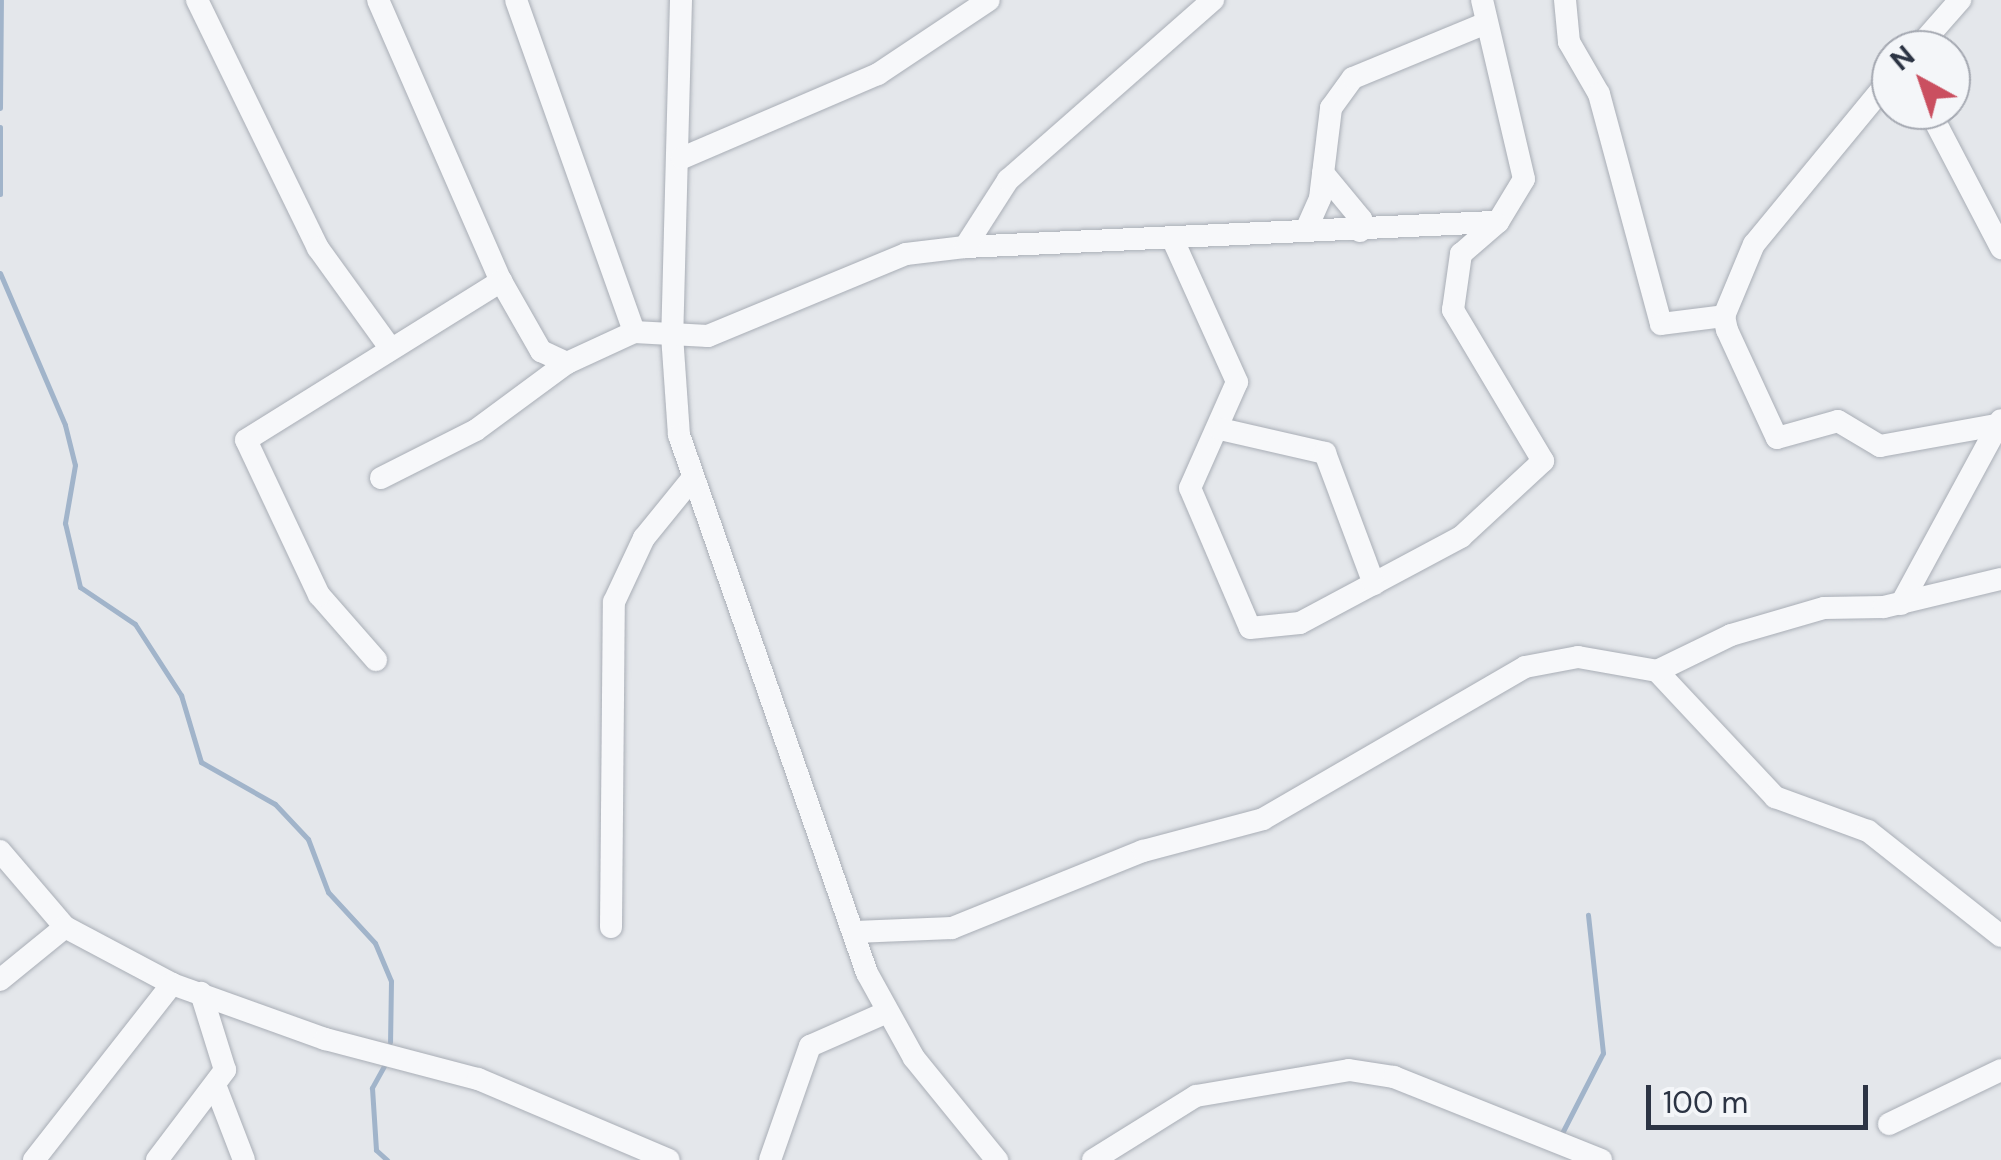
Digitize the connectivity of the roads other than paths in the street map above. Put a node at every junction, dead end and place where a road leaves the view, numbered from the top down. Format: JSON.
{"nodes":[{"id":1,"x":197,"y":0,"type":"edge"},
{"id":2,"x":378,"y":0,"type":"edge"},
{"id":3,"x":516,"y":0,"type":"edge"},
{"id":4,"x":681,"y":0,"type":"edge"},
{"id":5,"x":990,"y":0,"type":"edge"},
{"id":6,"x":1213,"y":0,"type":"edge"},
{"id":7,"x":1482,"y":0,"type":"edge"},
{"id":8,"x":1565,"y":0,"type":"edge"},
{"id":9,"x":1960,"y":0,"type":"edge"},
{"id":10,"x":1484,"y":24,"type":"junction"},
{"id":11,"x":1934,"y":30,"type":"edge"},
{"id":12,"x":1871,"y":105,"type":"edge"},
{"id":13,"x":1939,"y":130,"type":"edge"},
{"id":14,"x":682,"y":158,"type":"junction"},
{"id":15,"x":1323,"y":173,"type":"junction"},
{"id":16,"x":1498,"y":222,"type":"junction"},
{"id":17,"x":1306,"y":230,"type":"junction"},
{"id":18,"x":1360,"y":231,"type":"junction"},
{"id":19,"x":1173,"y":240,"type":"junction"},
{"id":20,"x":965,"y":246,"type":"junction"},
{"id":21,"x":2001,"y":248,"type":"edge"},
{"id":22,"x":501,"y":281,"type":"junction"},
{"id":23,"x":1724,"y":316,"type":"junction"},
{"id":24,"x":634,"y":332,"type":"junction"},
{"id":25,"x":672,"y":335,"type":"junction"},
{"id":26,"x":388,"y":345,"type":"junction"},
{"id":27,"x":567,"y":363,"type":"junction"},
{"id":28,"x":1999,"y":422,"type":"edge"},
{"id":29,"x":1220,"y":429,"type":"junction"},
{"id":30,"x":380,"y":478,"type":"dead end"},
{"id":31,"x":692,"y":479,"type":"junction"},
{"id":32,"x":2001,"y":580,"type":"edge"},
{"id":33,"x":1374,"y":584,"type":"junction"},
{"id":34,"x":1901,"y":604,"type":"junction"},
{"id":35,"x":376,"y":660,"type":"dead end"},
{"id":36,"x":1658,"y":671,"type":"junction"},
{"id":37,"x":0,"y":851,"type":"edge"},
{"id":38,"x":65,"y":927,"type":"junction"},
{"id":39,"x":611,"y":927,"type":"dead end"},
{"id":40,"x":856,"y":932,"type":"junction"},
{"id":41,"x":2001,"y":936,"type":"edge"},
{"id":42,"x":0,"y":980,"type":"edge"},
{"id":43,"x":172,"y":984,"type":"junction"},
{"id":44,"x":202,"y":992,"type":"junction"},
{"id":45,"x":887,"y":1012,"type":"junction"},
{"id":46,"x":2001,"y":1070,"type":"edge"},
{"id":47,"x":217,"y":1090,"type":"junction"},
{"id":48,"x":1889,"y":1124,"type":"dead end"},
{"id":49,"x":662,"y":1159,"type":"edge"},
{"id":50,"x":34,"y":1160,"type":"edge"},
{"id":51,"x":156,"y":1160,"type":"edge"},
{"id":52,"x":244,"y":1160,"type":"edge"},
{"id":53,"x":770,"y":1160,"type":"edge"},
{"id":54,"x":997,"y":1160,"type":"edge"},
{"id":55,"x":1092,"y":1160,"type":"edge"},
{"id":56,"x":1602,"y":1160,"type":"edge"}],
"edges":[{"from":1,"to":26,"type":"street"},
{"from":2,"to":22,"type":"street"},
{"from":3,"to":24,"type":"street"},
{"from":4,"to":14,"type":"street"},
{"from":5,"to":14,"type":"street"},
{"from":6,"to":20,"type":"street"},
{"from":7,"to":10,"type":"street"},
{"from":8,"to":23,"type":"street"},
{"from":9,"to":11,"type":"street"},
{"from":10,"to":15,"type":"street"},
{"from":10,"to":16,"type":"street"},
{"from":12,"to":23,"type":"street"},
{"from":13,"to":21,"type":"street"},
{"from":14,"to":25,"type":"street"},
{"from":15,"to":17,"type":"street"},
{"from":15,"to":18,"type":"street"},
{"from":16,"to":18,"type":"street"},
{"from":16,"to":33,"type":"street"},
{"from":17,"to":18,"type":"street"},
{"from":17,"to":19,"type":"street"},
{"from":19,"to":20,"type":"street"},
{"from":19,"to":29,"type":"street"},
{"from":20,"to":25,"type":"street"},
{"from":22,"to":26,"type":"street"},
{"from":22,"to":27,"type":"street"},
{"from":23,"to":28,"type":"street"},
{"from":24,"to":25,"type":"street"},
{"from":24,"to":27,"type":"street"},
{"from":25,"to":31,"type":"street"},
{"from":26,"to":35,"type":"street"},
{"from":27,"to":30,"type":"street"},
{"from":28,"to":34,"type":"street"},
{"from":29,"to":33,"type":"street"},
{"from":29,"to":33,"type":"street"},
{"from":31,"to":39,"type":"street"},
{"from":31,"to":40,"type":"street"},
{"from":32,"to":34,"type":"street"},
{"from":34,"to":36,"type":"street"},
{"from":36,"to":40,"type":"street"},
{"from":36,"to":41,"type":"street"},
{"from":37,"to":38,"type":"street"},
{"from":38,"to":42,"type":"street"},
{"from":38,"to":43,"type":"street"},
{"from":40,"to":45,"type":"street"},
{"from":43,"to":44,"type":"street"},
{"from":43,"to":50,"type":"street"},
{"from":44,"to":47,"type":"street"},
{"from":44,"to":49,"type":"street"},
{"from":45,"to":53,"type":"street"},
{"from":45,"to":54,"type":"street"},
{"from":46,"to":48,"type":"street"},
{"from":47,"to":51,"type":"street"},
{"from":47,"to":52,"type":"street"},
{"from":55,"to":56,"type":"street"}]}
